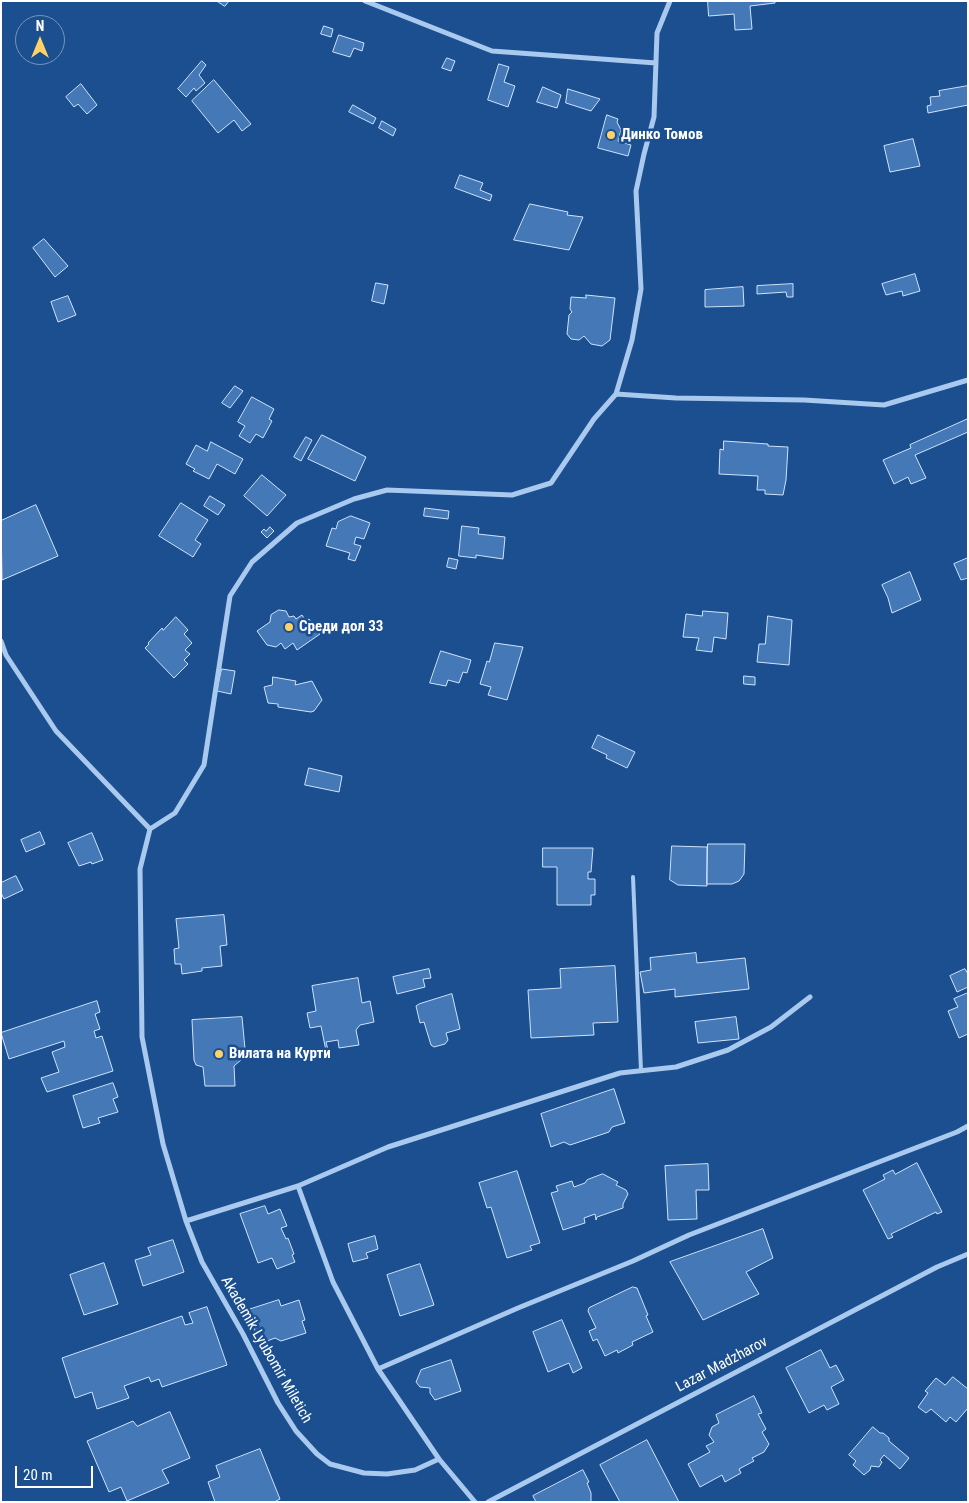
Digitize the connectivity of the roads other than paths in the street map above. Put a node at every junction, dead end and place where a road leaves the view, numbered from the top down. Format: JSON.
{"nodes":[{"id":1,"x":365,"y":1,"type":"edge"},
{"id":2,"x":670,"y":1,"type":"edge"},
{"id":3,"x":656,"y":63,"type":"junction"},
{"id":4,"x":968,"y":380,"type":"edge"},
{"id":5,"x":616,"y":394,"type":"junction"},
{"id":6,"x":1,"y":641,"type":"edge"},
{"id":7,"x":150,"y":829,"type":"junction"},
{"id":8,"x":633,"y":877,"type":"dead end"},
{"id":9,"x":810,"y":997,"type":"dead end"},
{"id":10,"x":641,"y":1071,"type":"junction"},
{"id":11,"x":968,"y":1126,"type":"edge"},
{"id":12,"x":298,"y":1186,"type":"junction"},
{"id":13,"x":186,"y":1221,"type":"junction"},
{"id":14,"x":968,"y":1254,"type":"edge"},
{"id":15,"x":378,"y":1369,"type":"junction"},
{"id":16,"x":439,"y":1458,"type":"junction"},
{"id":17,"x":475,"y":1502,"type":"edge"},
{"id":18,"x":488,"y":1502,"type":"edge"}],
"edges":[{"from":1,"to":3,"type":"street"},
{"from":2,"to":3,"type":"street"},
{"from":3,"to":5,"type":"street"},
{"from":4,"to":5,"type":"street"},
{"from":5,"to":7,"type":"street"},
{"from":6,"to":7,"type":"street"},
{"from":7,"to":13,"type":"street","name":"Akademik Lyubomir Miletich"},
{"from":8,"to":10,"type":"lane"},
{"from":9,"to":10,"type":"street"},
{"from":10,"to":12,"type":"street"},
{"from":11,"to":15,"type":"street"},
{"from":12,"to":13,"type":"street"},
{"from":12,"to":15,"type":"street"},
{"from":13,"to":16,"type":"street","name":"Akademik Lyubomir Miletich"},
{"from":14,"to":18,"type":"street","name":"Lazar Madzharov"},
{"from":15,"to":16,"type":"street"},
{"from":16,"to":17,"type":"street"}]}
